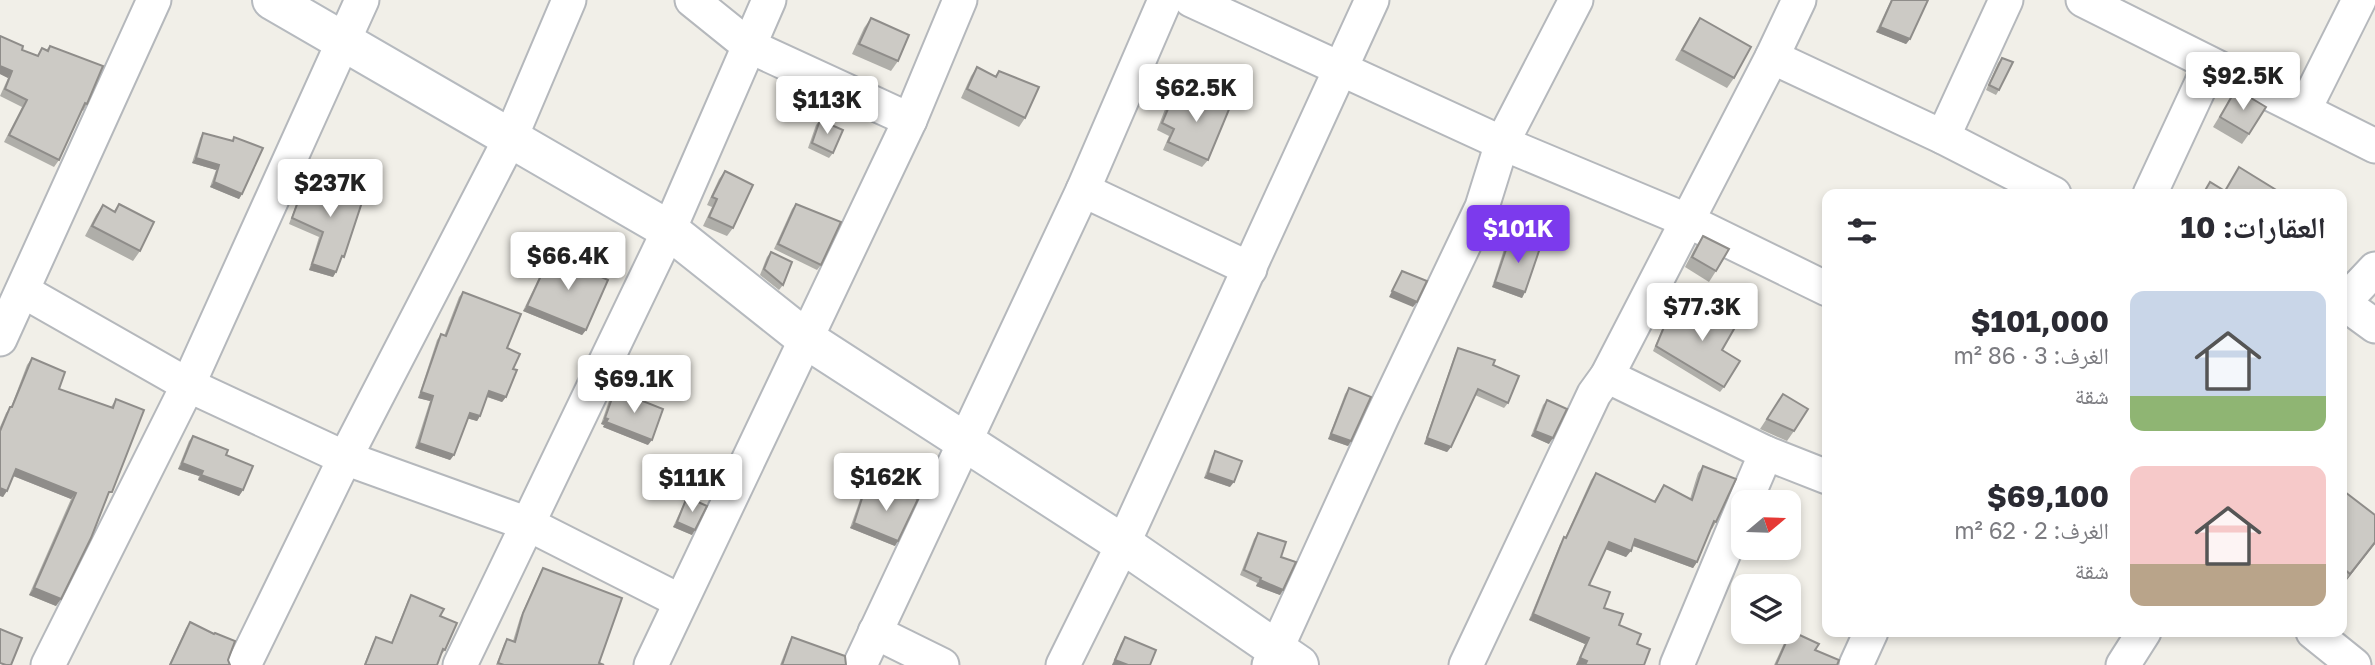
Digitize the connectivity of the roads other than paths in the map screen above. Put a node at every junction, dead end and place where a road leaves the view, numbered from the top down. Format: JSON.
{"nodes":[{"id":1,"x":154,"y":0,"type":"edge"},
{"id":2,"x":272,"y":0,"type":"edge"},
{"id":3,"x":362,"y":0,"type":"edge"},
{"id":4,"x":569,"y":0,"type":"edge"},
{"id":5,"x":692,"y":0,"type":"edge"},
{"id":6,"x":769,"y":0,"type":"edge"},
{"id":7,"x":960,"y":0,"type":"edge"},
{"id":8,"x":1165,"y":0,"type":"edge"},
{"id":9,"x":1191,"y":0,"type":"edge"},
{"id":10,"x":1372,"y":0,"type":"edge"},
{"id":11,"x":1576,"y":0,"type":"edge"},
{"id":12,"x":1798,"y":0,"type":"edge"},
{"id":13,"x":2006,"y":0,"type":"edge"},
{"id":14,"x":2083,"y":0,"type":"edge"},
{"id":15,"x":2359,"y":0,"type":"edge"},
{"id":16,"x":343,"y":42,"type":"junction"},
{"id":17,"x":749,"y":46,"type":"junction"},
{"id":18,"x":1772,"y":57,"type":"junction"},
{"id":19,"x":2210,"y":65,"type":"junction"},
{"id":20,"x":1338,"y":70,"type":"junction"},
{"id":21,"x":2304,"y":110,"type":"junction"},
{"id":22,"x":910,"y":120,"type":"junction"},
{"id":23,"x":1943,"y":137,"type":"junction"},
{"id":24,"x":510,"y":139,"type":"junction"},
{"id":25,"x":1502,"y":144,"type":"junction"},
{"id":26,"x":2375,"y":146,"type":"edge"},
{"id":27,"x":2044,"y":189,"type":"edge"},
{"id":28,"x":2152,"y":189,"type":"edge"},
{"id":29,"x":1083,"y":190,"type":"junction"},
{"id":30,"x":1686,"y":220,"type":"junction"},
{"id":31,"x":669,"y":230,"type":"junction"},
{"id":32,"x":1250,"y":269,"type":"junction"},
{"id":33,"x":2375,"y":269,"type":"edge"},
{"id":34,"x":1822,"y":287,"type":"edge"},
{"id":35,"x":23,"y":291,"type":"junction"},
{"id":36,"x":2347,"y":298,"type":"edge"},
{"id":37,"x":2347,"y":306,"type":"edge"},
{"id":38,"x":2375,"y":326,"type":"edge"},
{"id":39,"x":0,"y":339,"type":"edge"},
{"id":40,"x":806,"y":339,"type":"junction"},
{"id":41,"x":1607,"y":376,"type":"junction"},
{"id":42,"x":188,"y":384,"type":"junction"},
{"id":43,"x":965,"y":443,"type":"junction"},
{"id":44,"x":1766,"y":453,"type":"junction"},
{"id":45,"x":345,"y":458,"type":"junction"},
{"id":46,"x":1822,"y":475,"type":"edge"},
{"id":47,"x":1750,"y":490,"type":"edge"},
{"id":48,"x":528,"y":524,"type":"junction"},
{"id":49,"x":1731,"y":536,"type":"edge"},
{"id":50,"x":1123,"y":544,"type":"junction"},
{"id":51,"x":680,"y":601,"type":"junction"},
{"id":52,"x":875,"y":632,"type":"junction"},
{"id":53,"x":1869,"y":637,"type":"edge"},
{"id":54,"x":2141,"y":637,"type":"edge"},
{"id":55,"x":2319,"y":637,"type":"edge"},
{"id":56,"x":1282,"y":659,"type":"edge"},
{"id":57,"x":48,"y":665,"type":"edge"},
{"id":58,"x":244,"y":665,"type":"edge"},
{"id":59,"x":460,"y":665,"type":"edge"},
{"id":60,"x":650,"y":665,"type":"edge"},
{"id":61,"x":860,"y":665,"type":"edge"},
{"id":62,"x":943,"y":665,"type":"edge"},
{"id":63,"x":1063,"y":665,"type":"edge"},
{"id":64,"x":1466,"y":665,"type":"edge"},
{"id":65,"x":1677,"y":665,"type":"edge"},
{"id":66,"x":1856,"y":665,"type":"edge"},
{"id":67,"x":2123,"y":665,"type":"edge"},
{"id":68,"x":2354,"y":665,"type":"edge"}],
"edges":[{"from":1,"to":35,"type":"street"},
{"from":2,"to":16,"type":"street"},
{"from":3,"to":16,"type":"street"},
{"from":4,"to":24,"type":"street"},
{"from":5,"to":17,"type":"street"},
{"from":6,"to":17,"type":"street"},
{"from":7,"to":22,"type":"street"},
{"from":8,"to":29,"type":"street"},
{"from":9,"to":20,"type":"street"},
{"from":10,"to":20,"type":"street"},
{"from":11,"to":25,"type":"street"},
{"from":12,"to":18,"type":"street"},
{"from":13,"to":23,"type":"street"},
{"from":14,"to":19,"type":"street"},
{"from":15,"to":21,"type":"street"},
{"from":16,"to":24,"type":"street"},
{"from":16,"to":42,"type":"street"},
{"from":17,"to":22,"type":"street"},
{"from":17,"to":31,"type":"street"},
{"from":18,"to":23,"type":"street"},
{"from":18,"to":30,"type":"street"},
{"from":19,"to":21,"type":"street"},
{"from":19,"to":28,"type":"street"},
{"from":20,"to":25,"type":"street"},
{"from":20,"to":32,"type":"street"},
{"from":21,"to":26,"type":"street"},
{"from":22,"to":40,"type":"street"},
{"from":23,"to":27,"type":"street"},
{"from":24,"to":31,"type":"street"},
{"from":24,"to":45,"type":"street"},
{"from":25,"to":30,"type":"street"},
{"from":25,"to":56,"type":"street"},
{"from":29,"to":32,"type":"street"},
{"from":29,"to":43,"type":"street"},
{"from":30,"to":34,"type":"street"},
{"from":30,"to":41,"type":"street"},
{"from":31,"to":40,"type":"street"},
{"from":31,"to":48,"type":"street"},
{"from":32,"to":50,"type":"street"},
{"from":33,"to":36,"type":"street"},
{"from":35,"to":39,"type":"street"},
{"from":35,"to":42,"type":"street"},
{"from":37,"to":38,"type":"street"},
{"from":40,"to":43,"type":"street"},
{"from":40,"to":51,"type":"street"},
{"from":41,"to":44,"type":"street"},
{"from":41,"to":64,"type":"street"},
{"from":42,"to":45,"type":"street"},
{"from":42,"to":57,"type":"street"},
{"from":43,"to":50,"type":"street"},
{"from":43,"to":52,"type":"street"},
{"from":44,"to":46,"type":"street"},
{"from":44,"to":47,"type":"street"},
{"from":45,"to":48,"type":"street"},
{"from":45,"to":58,"type":"street"},
{"from":48,"to":51,"type":"street"},
{"from":48,"to":59,"type":"street"},
{"from":49,"to":65,"type":"street"},
{"from":50,"to":56,"type":"street"},
{"from":50,"to":63,"type":"street"},
{"from":51,"to":60,"type":"street"},
{"from":52,"to":61,"type":"street"},
{"from":52,"to":62,"type":"street"},
{"from":53,"to":66,"type":"street"},
{"from":54,"to":67,"type":"street"},
{"from":55,"to":68,"type":"street"}]}
